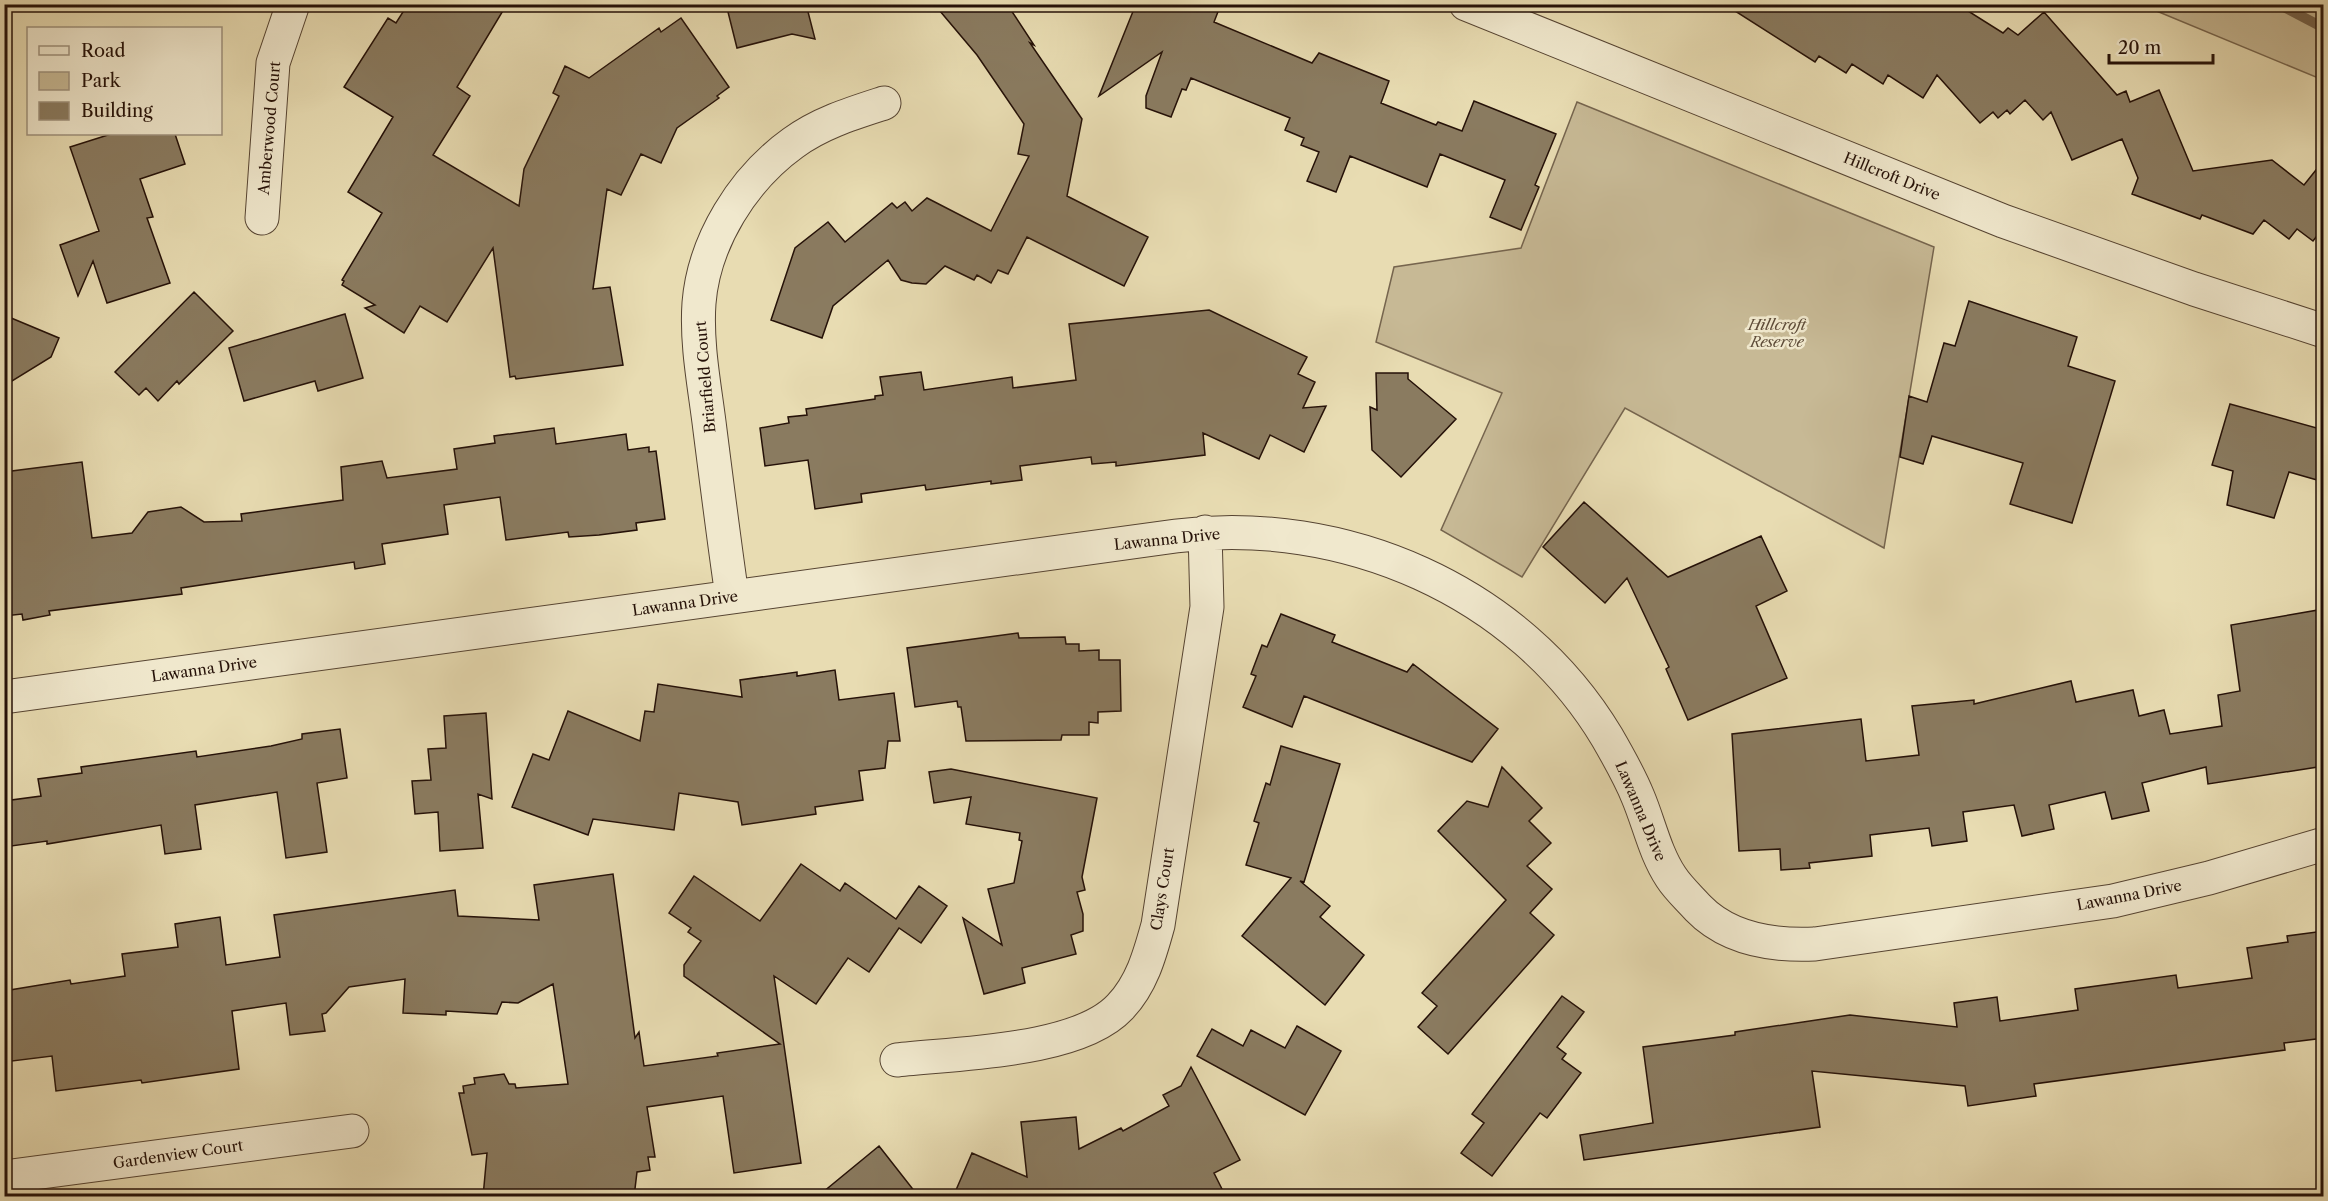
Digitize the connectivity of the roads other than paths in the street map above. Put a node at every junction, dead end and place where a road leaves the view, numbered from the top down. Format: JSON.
{"nodes":[{"id":1,"x":293,"y":4,"type":"edge"},
{"id":2,"x":1466,"y":4,"type":"edge"},
{"id":3,"x":884,"y":104,"type":"dead end"},
{"id":4,"x":262,"y":218,"type":"dead end"},
{"id":5,"x":2324,"y":331,"type":"edge"},
{"id":6,"x":1206,"y":532,"type":"junction"},
{"id":7,"x":732,"y":596,"type":"junction"},
{"id":8,"x":4,"y":697,"type":"edge"},
{"id":9,"x":2324,"y":844,"type":"edge"},
{"id":10,"x":897,"y":1060,"type":"dead end"},
{"id":11,"x":352,"y":1131,"type":"dead end"},
{"id":12,"x":4,"y":1177,"type":"edge"}],
"edges":[{"from":1,"to":4,"type":"street","name":"Amberwood Court"},
{"from":2,"to":5,"type":"street","name":"Hillcroft Drive"},
{"from":3,"to":7,"type":"street","name":"Briarfield Court"},
{"from":6,"to":7,"type":"street","name":"Lawanna Drive"},
{"from":6,"to":9,"type":"street","name":"Lawanna Drive"},
{"from":6,"to":10,"type":"street","name":"Clays Court"},
{"from":7,"to":8,"type":"street","name":"Lawanna Drive"},
{"from":11,"to":12,"type":"street","name":"Gardenview Court"}]}
